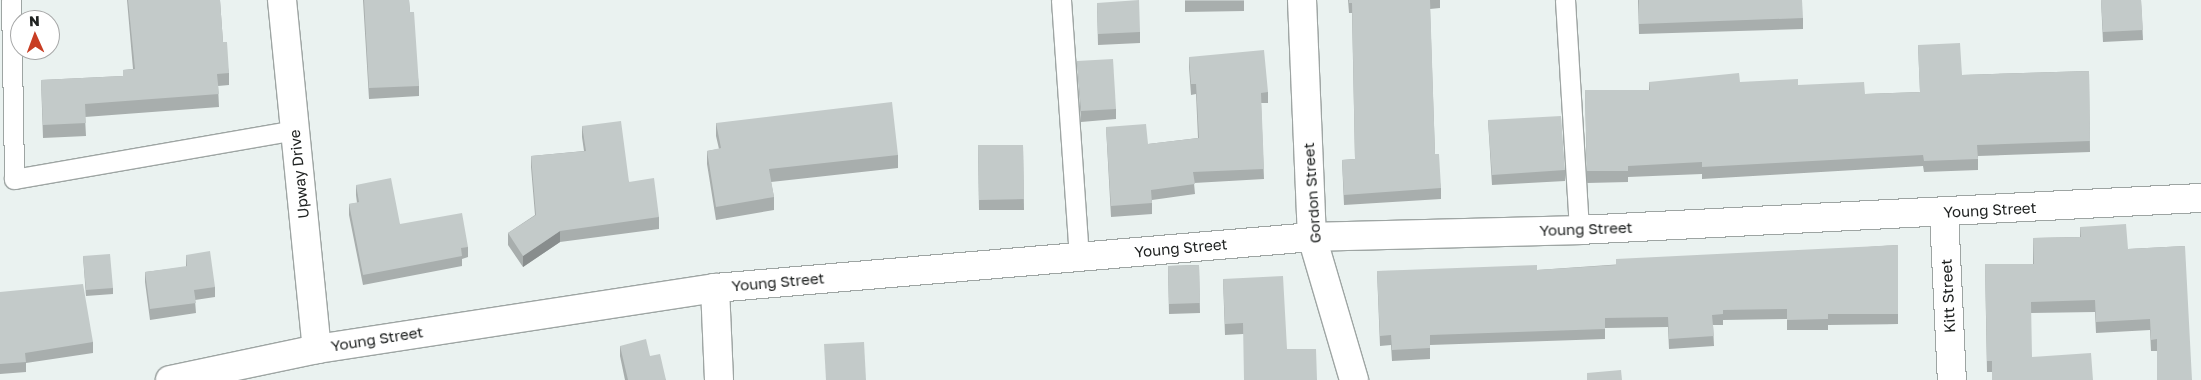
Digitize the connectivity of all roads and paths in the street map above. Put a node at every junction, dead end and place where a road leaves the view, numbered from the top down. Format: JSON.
{"nodes":[{"id":1,"x":11,"y":0,"type":"edge"},
{"id":2,"x":282,"y":0,"type":"edge"},
{"id":3,"x":1062,"y":0,"type":"edge"},
{"id":4,"x":1302,"y":0,"type":"edge"},
{"id":5,"x":1565,"y":0,"type":"edge"},
{"id":6,"x":294,"y":130,"type":"junction"},
{"id":7,"x":2201,"y":198,"type":"edge"},
{"id":8,"x":1944,"y":213,"type":"junction"},
{"id":9,"x":1579,"y":230,"type":"junction"},
{"id":10,"x":1312,"y":237,"type":"junction"},
{"id":11,"x":1079,"y":257,"type":"junction"},
{"id":12,"x":715,"y":288,"type":"junction"},
{"id":13,"x":317,"y":349,"type":"junction"},
{"id":14,"x":170,"y":380,"type":"edge"},
{"id":15,"x":719,"y":380,"type":"edge"},
{"id":16,"x":1354,"y":380,"type":"edge"},
{"id":17,"x":1952,"y":380,"type":"edge"}],
"edges":[{"from":1,"to":6,"type":"lane"},
{"from":2,"to":6,"type":"street","name":"Upway Drive"},
{"from":3,"to":11,"type":"lane"},
{"from":4,"to":10,"type":"street","name":"Gordon Street"},
{"from":5,"to":9,"type":"lane"},
{"from":6,"to":13,"type":"street","name":"Upway Drive"},
{"from":7,"to":8,"type":"street","name":"Young Street"},
{"from":8,"to":9,"type":"street","name":"Young Street"},
{"from":8,"to":17,"type":"street","name":"Kitt Street"},
{"from":9,"to":10,"type":"street","name":"Young Street"},
{"from":10,"to":11,"type":"street","name":"Young Street"},
{"from":10,"to":16,"type":"street","name":"Gordon Street"},
{"from":11,"to":12,"type":"street","name":"Young Street"},
{"from":12,"to":13,"type":"street","name":"Young Street"},
{"from":12,"to":15,"type":"street"},
{"from":13,"to":14,"type":"street","name":"Young Street"}]}
